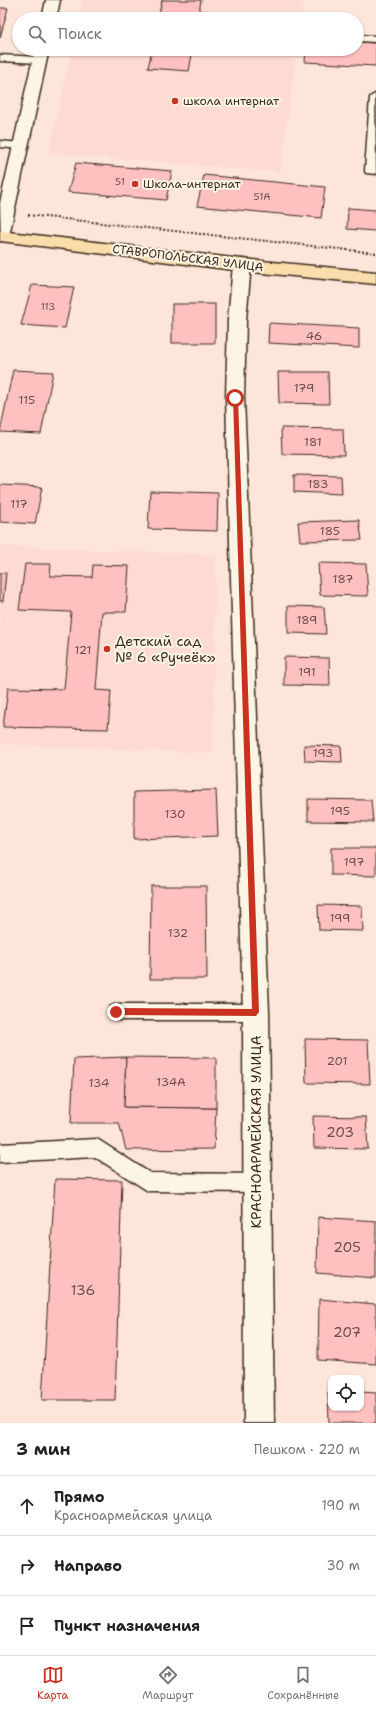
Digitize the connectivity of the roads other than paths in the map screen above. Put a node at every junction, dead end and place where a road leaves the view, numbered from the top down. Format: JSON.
{"nodes":[{"id":1,"x":53,"y":0,"type":"edge"},
{"id":2,"x":50,"y":12,"type":"edge"},
{"id":3,"x":364,"y":38,"type":"edge"},
{"id":4,"x":376,"y":39,"type":"edge"},
{"id":5,"x":20,"y":56,"type":"edge"},
{"id":6,"x":40,"y":56,"type":"edge"},
{"id":7,"x":0,"y":58,"type":"edge"},
{"id":8,"x":375,"y":97,"type":"edge"},
{"id":9,"x":0,"y":144,"type":"edge"},
{"id":10,"x":20,"y":146,"type":"junction"},
{"id":11,"x":376,"y":171,"type":"edge"},
{"id":12,"x":0,"y":238,"type":"edge"},
{"id":13,"x":242,"y":265,"type":"junction"},
{"id":14,"x":376,"y":278,"type":"edge"},
{"id":15,"x":116,"y":1012,"type":"dead end"},
{"id":16,"x":256,"y":1012,"type":"junction"},
{"id":17,"x":0,"y":1153,"type":"edge"},
{"id":18,"x":257,"y":1183,"type":"junction"},
{"id":19,"x":259,"y":1423,"type":"edge"}],
"edges":[{"from":1,"to":2,"type":"street"},
{"from":3,"to":4,"type":"lane"},
{"from":5,"to":7,"type":"lane"},
{"from":6,"to":10,"type":"street"},
{"from":8,"to":11,"type":"lane"},
{"from":9,"to":10,"type":"lane"},
{"from":10,"to":12,"type":"street"},
{"from":12,"to":13,"type":"main road","name":"СТАВРОПОЛЬСКАЯ УЛИЦА"},
{"from":13,"to":14,"type":"main road","name":"СТАВРОПОЛЬСКАЯ УЛИЦА"},
{"from":13,"to":16,"type":"street","name":"КРАСНОАРМЕЙСКАЯ УЛИЦА"},
{"from":15,"to":16,"type":"lane"},
{"from":16,"to":18,"type":"street","name":"КРАСНОАРМЕЙСКАЯ УЛИЦА"},
{"from":17,"to":18,"type":"lane"},
{"from":18,"to":19,"type":"street","name":"КРАСНОАРМЕЙСКАЯ УЛИЦА"}]}
